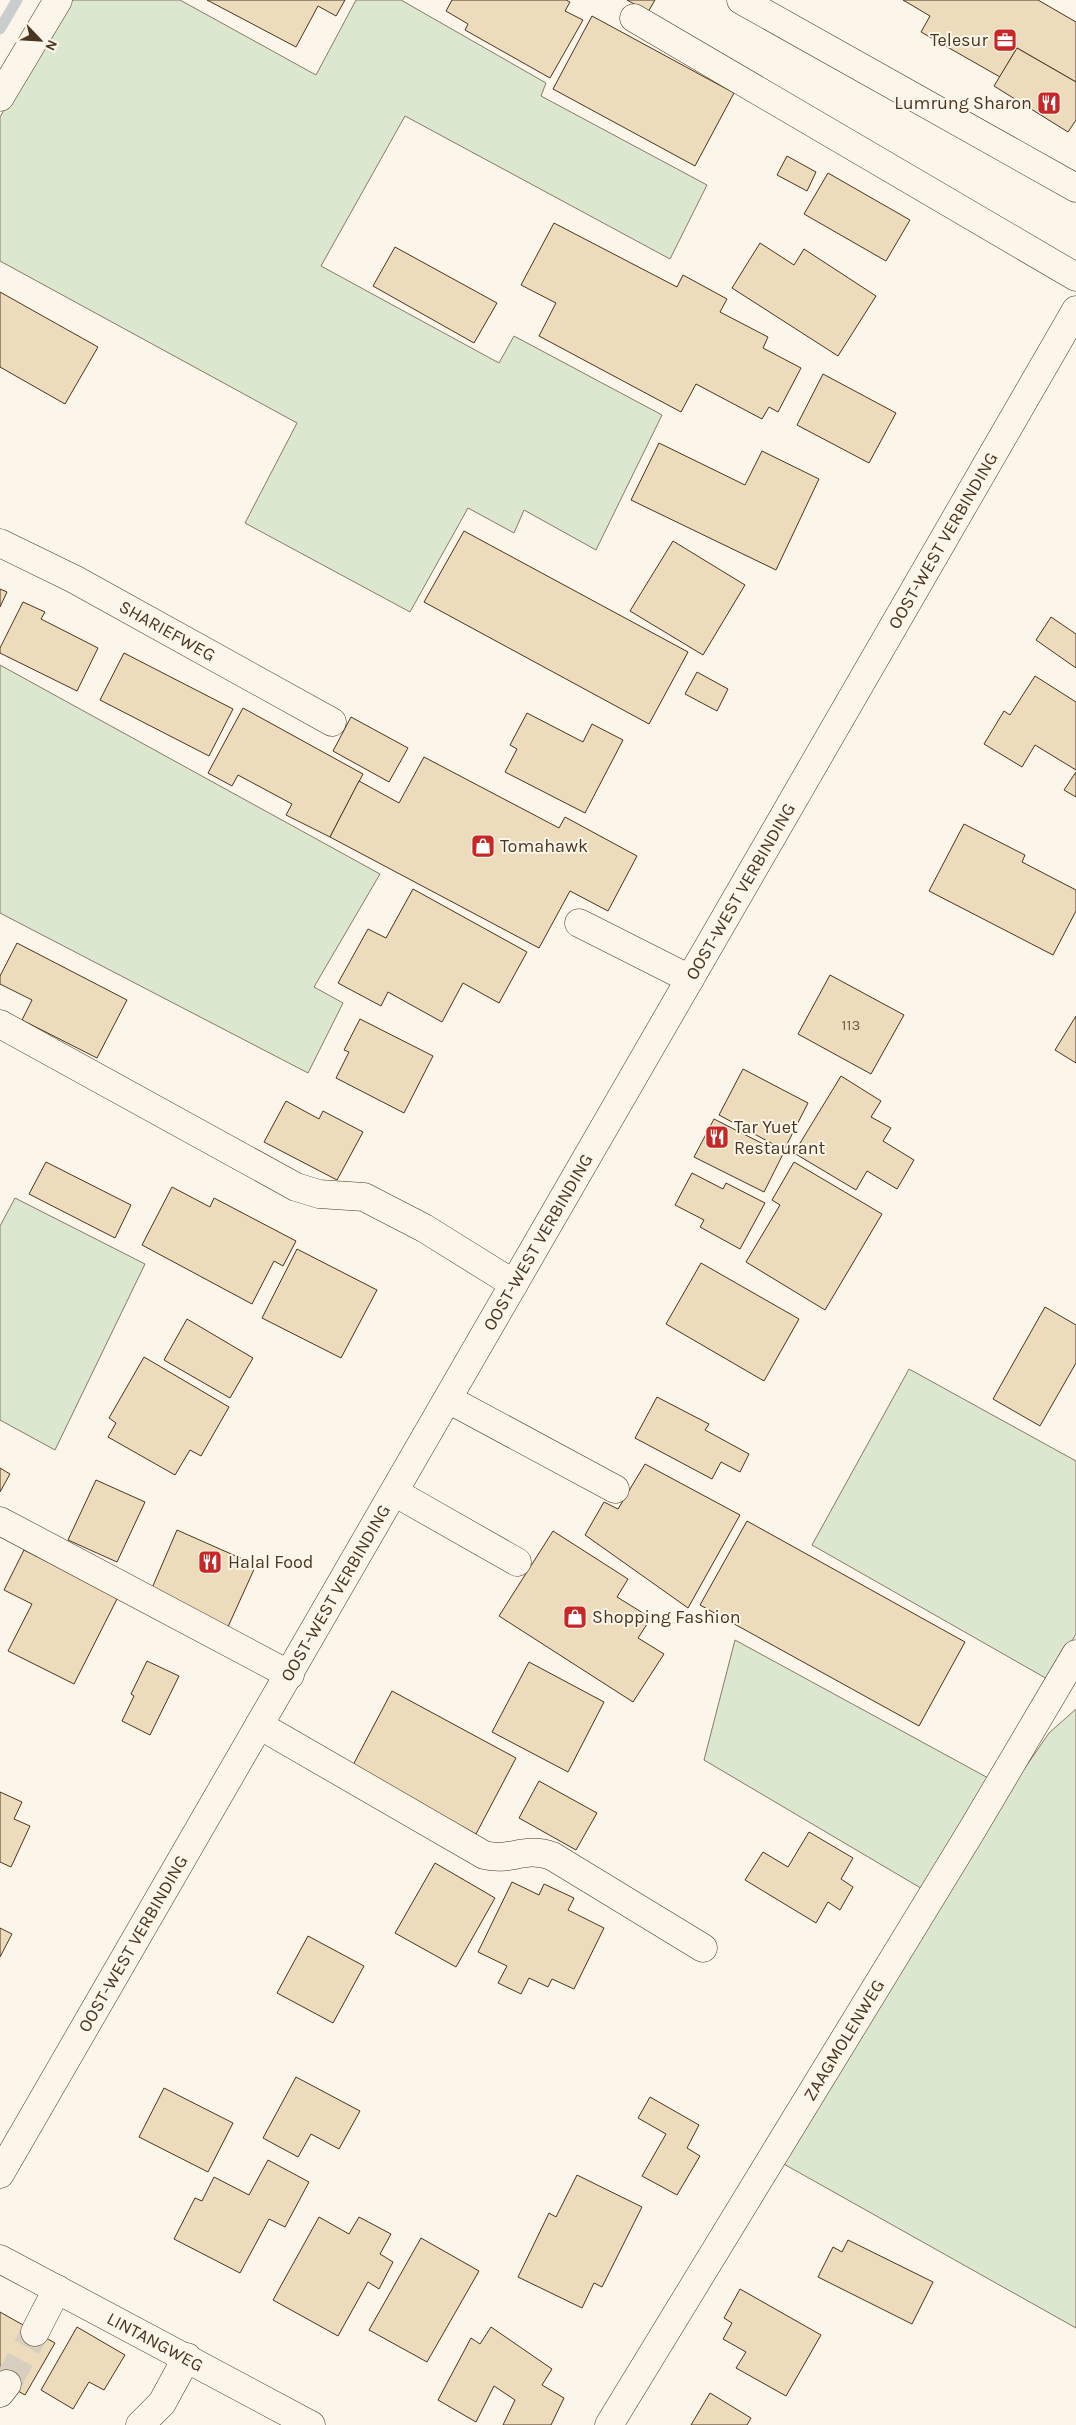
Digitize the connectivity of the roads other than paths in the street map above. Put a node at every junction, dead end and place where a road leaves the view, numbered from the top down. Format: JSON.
{"nodes":[{"id":1,"x":58,"y":0,"type":"edge"},
{"id":2,"x":741,"y":0,"type":"edge"},
{"id":3,"x":634,"y":18,"type":"dead end"},
{"id":4,"x":0,"y":97,"type":"edge"},
{"id":5,"x":1076,"y":188,"type":"edge"},
{"id":6,"x":1076,"y":276,"type":"edge"},
{"id":7,"x":1076,"y":310,"type":"edge"},
{"id":8,"x":0,"y":543,"type":"edge"},
{"id":9,"x":332,"y":722,"type":"dead end"},
{"id":10,"x":579,"y":924,"type":"dead end"},
{"id":11,"x":690,"y":979,"type":"junction"},
{"id":12,"x":0,"y":1024,"type":"edge"},
{"id":13,"x":514,"y":1284,"type":"junction"},
{"id":14,"x":448,"y":1399,"type":"junction"},
{"id":15,"x":615,"y":1489,"type":"dead end"},
{"id":16,"x":394,"y":1492,"type":"junction"},
{"id":17,"x":0,"y":1521,"type":"edge"},
{"id":18,"x":518,"y":1562,"type":"dead end"},
{"id":19,"x":1076,"y":1654,"type":"edge"},
{"id":20,"x":290,"y":1675,"type":"junction"},
{"id":21,"x":259,"y":1725,"type":"junction"},
{"id":22,"x":702,"y":1948,"type":"dead end"},
{"id":23,"x":0,"y":2174,"type":"edge"},
{"id":24,"x":0,"y":2259,"type":"edge"},
{"id":25,"x":57,"y":2289,"type":"junction"},
{"id":26,"x":35,"y":2332,"type":"tunnel mouth"},
{"id":27,"x":187,"y":2357,"type":"junction"},
{"id":28,"x":140,"y":2425,"type":"edge"},
{"id":29,"x":311,"y":2425,"type":"edge"},
{"id":30,"x":608,"y":2425,"type":"edge"}],
"edges":[{"from":1,"to":4,"type":"main road"},
{"from":2,"to":5,"type":"main road"},
{"from":3,"to":6,"type":"main road"},
{"from":7,"to":11,"type":"main road","name":"OOST-WEST VERBINDING"},
{"from":8,"to":9,"type":"main road","name":"SHARIEFWEG"},
{"from":10,"to":11,"type":"main road"},
{"from":11,"to":13,"type":"main road","name":"OOST-WEST VERBINDING"},
{"from":12,"to":13,"type":"main road"},
{"from":13,"to":14,"type":"main road","name":"OOST-WEST VERBINDING"},
{"from":14,"to":15,"type":"main road"},
{"from":14,"to":16,"type":"main road","name":"OOST-WEST VERBINDING"},
{"from":16,"to":18,"type":"main road"},
{"from":16,"to":20,"type":"main road","name":"OOST-WEST VERBINDING"},
{"from":17,"to":20,"type":"main road"},
{"from":19,"to":30,"type":"main road","name":"ZAAGMOLENWEG"},
{"from":20,"to":21,"type":"main road","name":"OOST-WEST VERBINDING"},
{"from":21,"to":22,"type":"main road"},
{"from":21,"to":23,"type":"main road","name":"OOST-WEST VERBINDING"},
{"from":24,"to":25,"type":"main road","name":"LINTANGWEG"},
{"from":25,"to":26,"type":"main road"},
{"from":25,"to":27,"type":"main road","name":"LINTANGWEG"},
{"from":27,"to":28,"type":"main road"},
{"from":27,"to":29,"type":"main road","name":"LINTANGWEG"}]}
